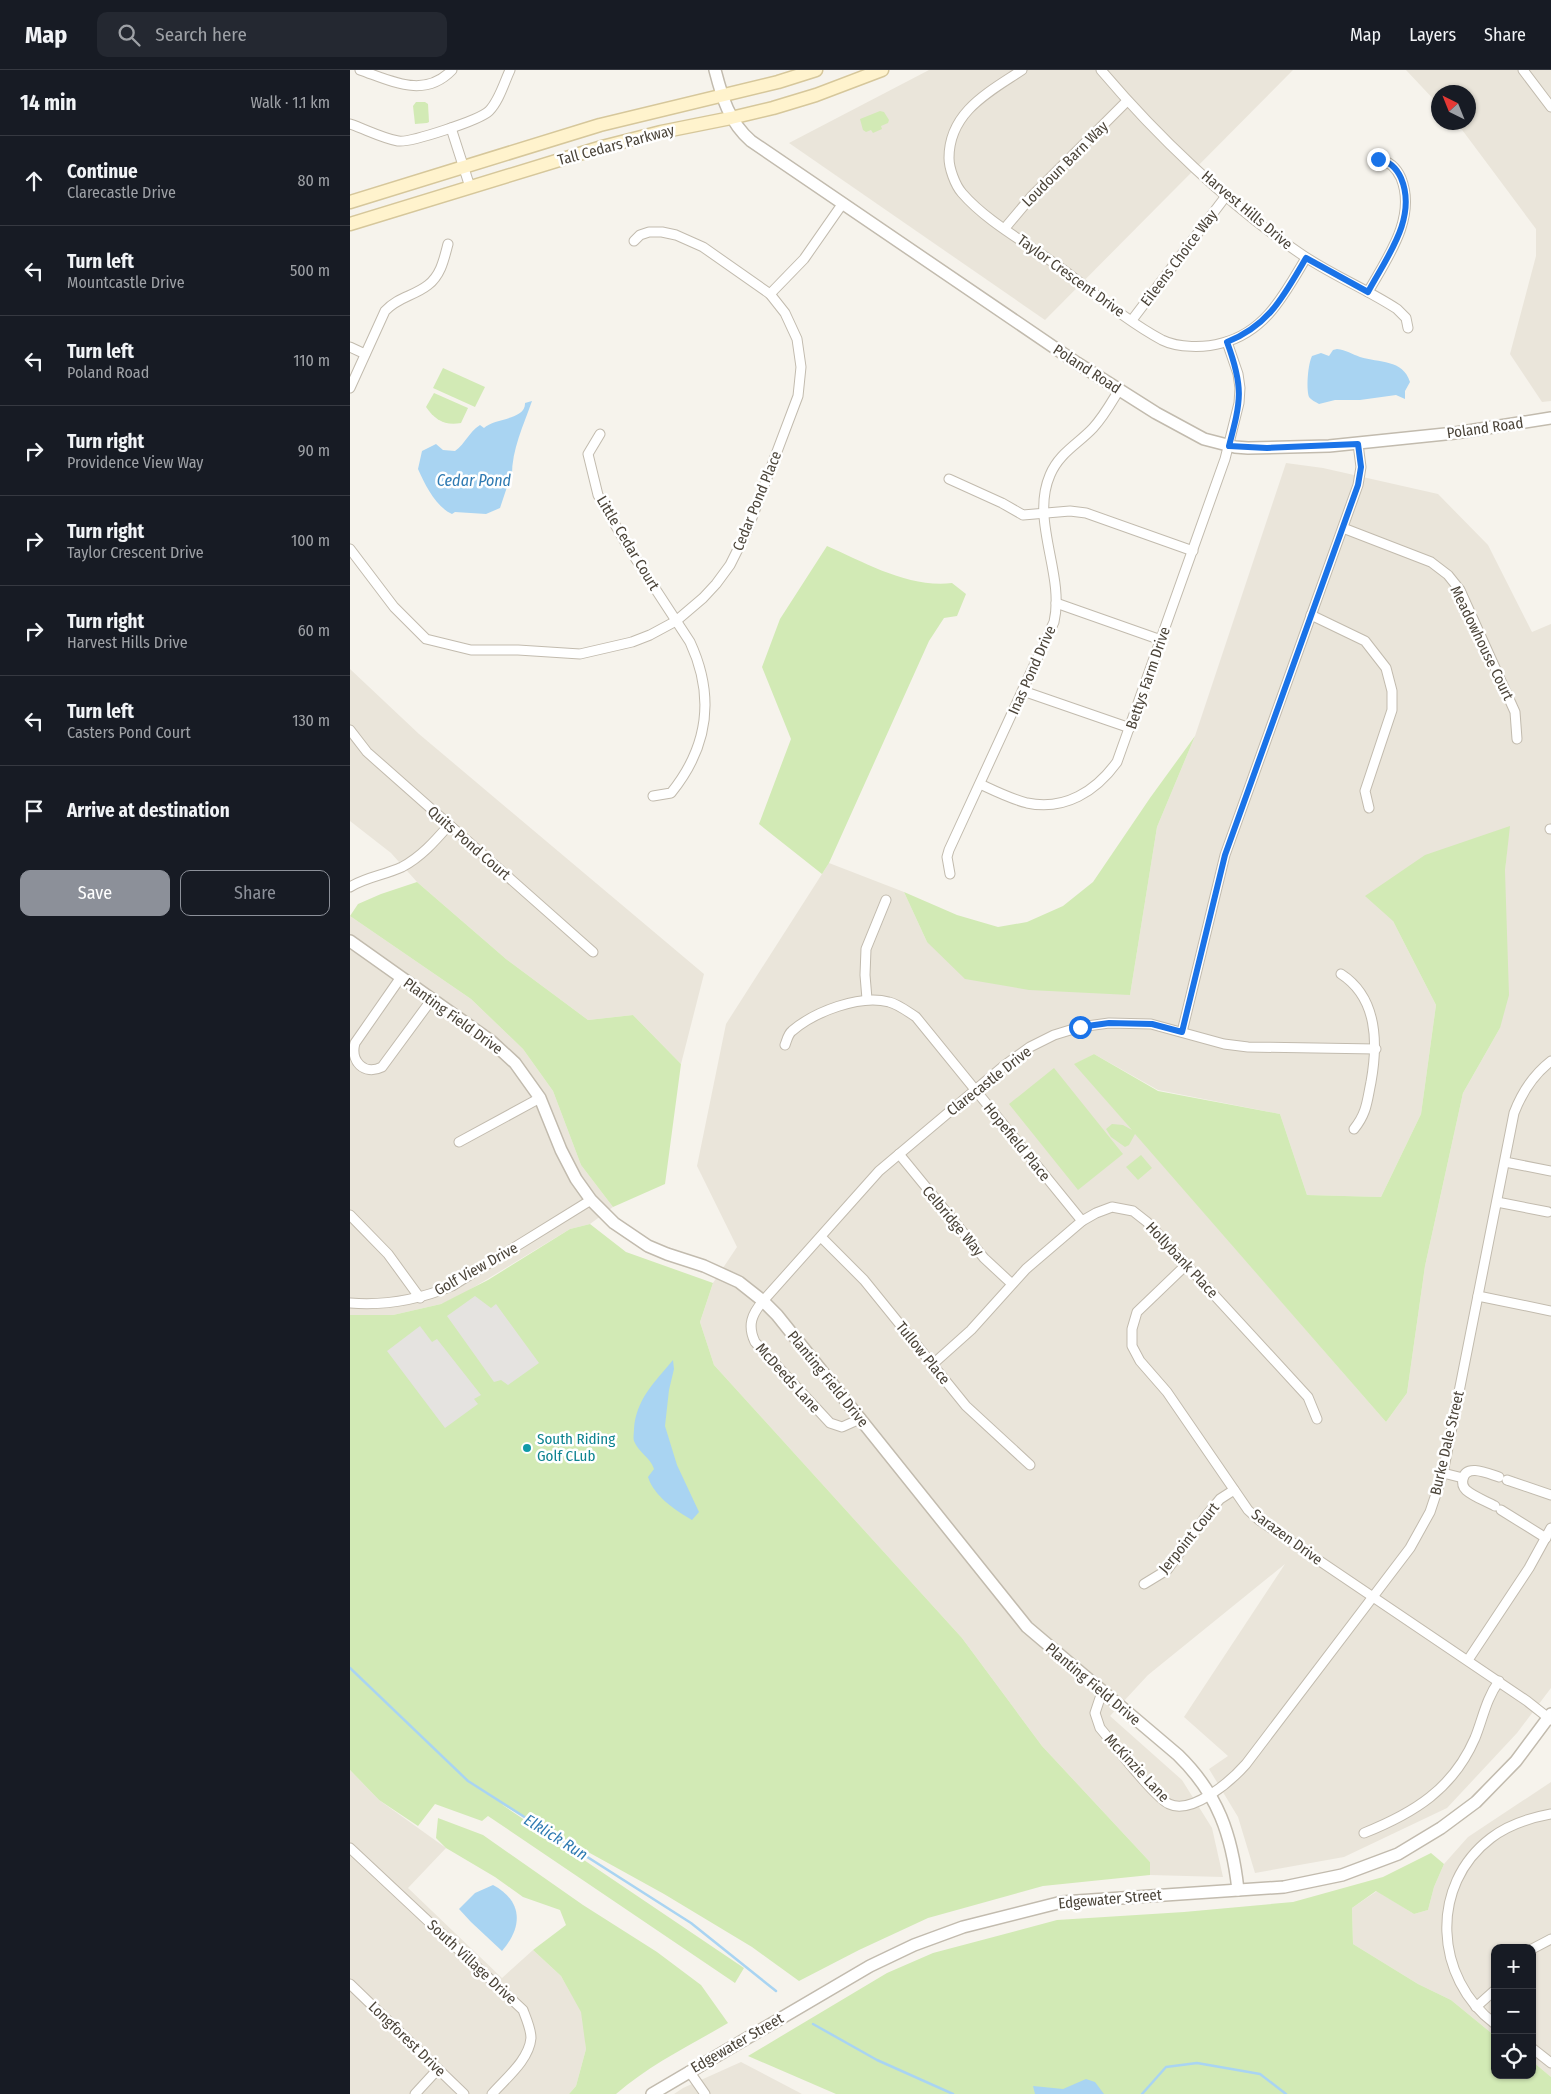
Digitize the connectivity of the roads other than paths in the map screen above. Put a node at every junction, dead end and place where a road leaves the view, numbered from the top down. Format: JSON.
{"nodes":[{"id":1,"x":360,"y":70,"type":"edge"},
{"id":2,"x":452,"y":70,"type":"edge"},
{"id":3,"x":510,"y":70,"type":"edge"},
{"id":4,"x":715,"y":70,"type":"edge"},
{"id":5,"x":816,"y":70,"type":"edge"},
{"id":6,"x":882,"y":70,"type":"edge"},
{"id":7,"x":1022,"y":70,"type":"edge"},
{"id":8,"x":1102,"y":70,"type":"edge"},
{"id":9,"x":1523,"y":70,"type":"edge"},
{"id":10,"x":722,"y":96,"type":"junction"},
{"id":11,"x":1127,"y":101,"type":"junction"},
{"id":12,"x":1551,"y":107,"type":"edge"},
{"id":13,"x":731,"y":118,"type":"junction"},
{"id":14,"x":350,"y":124,"type":"edge"},
{"id":15,"x":451,"y":128,"type":"junction"},
{"id":16,"x":1378,"y":159,"type":"dead end"},
{"id":17,"x":464,"y":167,"type":"junction"},
{"id":18,"x":470,"y":187,"type":"junction"},
{"id":19,"x":1226,"y":196,"type":"junction"},
{"id":20,"x":350,"y":202,"type":"edge"},
{"id":21,"x":843,"y":203,"type":"junction"},
{"id":22,"x":350,"y":224,"type":"edge"},
{"id":23,"x":1005,"y":228,"type":"junction"},
{"id":24,"x":634,"y":241,"type":"dead end"},
{"id":25,"x":448,"y":244,"type":"dead end"},
{"id":26,"x":1306,"y":258,"type":"junction"},
{"id":27,"x":1368,"y":292,"type":"junction"},
{"id":28,"x":770,"y":294,"type":"junction"},
{"id":29,"x":1132,"y":320,"type":"junction"},
{"id":30,"x":1408,"y":328,"type":"dead end"},
{"id":31,"x":1227,"y":342,"type":"junction"},
{"id":32,"x":350,"y":347,"type":"edge"},
{"id":33,"x":365,"y":354,"type":"junction"},
{"id":34,"x":350,"y":388,"type":"edge"},
{"id":35,"x":1119,"y":390,"type":"junction"},
{"id":36,"x":1551,"y":418,"type":"edge"},
{"id":37,"x":600,"y":434,"type":"dead end"},
{"id":38,"x":1358,"y":444,"type":"junction"},
{"id":39,"x":1229,"y":446,"type":"junction"},
{"id":40,"x":949,"y":479,"type":"dead end"},
{"id":41,"x":1045,"y":513,"type":"junction"},
{"id":42,"x":1343,"y":528,"type":"junction"},
{"id":43,"x":350,"y":549,"type":"edge"},
{"id":44,"x":1193,"y":552,"type":"junction"},
{"id":45,"x":1056,"y":603,"type":"junction"},
{"id":46,"x":1312,"y":615,"type":"junction"},
{"id":47,"x":676,"y":621,"type":"junction"},
{"id":48,"x":1161,"y":640,"type":"junction"},
{"id":49,"x":1023,"y":691,"type":"junction"},
{"id":50,"x":1130,"y":728,"type":"junction"},
{"id":51,"x":350,"y":730,"type":"edge"},
{"id":52,"x":1517,"y":739,"type":"dead end"},
{"id":53,"x":980,"y":784,"type":"junction"},
{"id":54,"x":653,"y":796,"type":"dead end"},
{"id":55,"x":1369,"y":808,"type":"dead end"},
{"id":56,"x":449,"y":825,"type":"junction"},
{"id":57,"x":950,"y":874,"type":"dead end"},
{"id":58,"x":350,"y":887,"type":"edge"},
{"id":59,"x":886,"y":900,"type":"dead end"},
{"id":60,"x":350,"y":941,"type":"edge"},
{"id":61,"x":593,"y":952,"type":"dead end"},
{"id":62,"x":1341,"y":974,"type":"dead end"},
{"id":63,"x":401,"y":977,"type":"junction"},
{"id":64,"x":432,"y":999,"type":"junction"},
{"id":65,"x":867,"y":999,"type":"junction"},
{"id":66,"x":1182,"y":1032,"type":"junction"},
{"id":67,"x":784,"y":1045,"type":"dead end"},
{"id":68,"x":1376,"y":1049,"type":"junction"},
{"id":69,"x":1551,"y":1061,"type":"edge"},
{"id":70,"x":975,"y":1091,"type":"junction"},
{"id":71,"x":540,"y":1098,"type":"junction"},
{"id":72,"x":1354,"y":1128,"type":"dead end"},
{"id":73,"x":459,"y":1142,"type":"dead end"},
{"id":74,"x":899,"y":1154,"type":"junction"},
{"id":75,"x":1504,"y":1162,"type":"junction"},
{"id":76,"x":1551,"y":1171,"type":"edge"},
{"id":77,"x":591,"y":1200,"type":"junction"},
{"id":78,"x":1496,"y":1202,"type":"junction"},
{"id":79,"x":1548,"y":1212,"type":"dead end"},
{"id":80,"x":350,"y":1215,"type":"edge"},
{"id":81,"x":1082,"y":1221,"type":"junction"},
{"id":82,"x":821,"y":1236,"type":"junction"},
{"id":83,"x":1187,"y":1264,"type":"junction"},
{"id":84,"x":1012,"y":1284,"type":"junction"},
{"id":85,"x":1478,"y":1296,"type":"junction"},
{"id":86,"x":420,"y":1298,"type":"junction"},
{"id":87,"x":763,"y":1301,"type":"junction"},
{"id":88,"x":350,"y":1303,"type":"edge"},
{"id":89,"x":1551,"y":1311,"type":"edge"},
{"id":90,"x":933,"y":1364,"type":"junction"},
{"id":91,"x":860,"y":1419,"type":"junction"},
{"id":92,"x":1317,"y":1419,"type":"dead end"},
{"id":93,"x":1030,"y":1464,"type":"dead end"},
{"id":94,"x":1443,"y":1473,"type":"junction"},
{"id":95,"x":1462,"y":1478,"type":"junction"},
{"id":96,"x":1234,"y":1490,"type":"junction"},
{"id":97,"x":1551,"y":1495,"type":"edge"},
{"id":98,"x":1551,"y":1528,"type":"edge"},
{"id":99,"x":1546,"y":1538,"type":"junction"},
{"id":100,"x":1144,"y":1584,"type":"dead end"},
{"id":101,"x":1373,"y":1597,"type":"junction"},
{"id":102,"x":1468,"y":1660,"type":"junction"},
{"id":103,"x":1498,"y":1681,"type":"junction"},
{"id":104,"x":1102,"y":1692,"type":"junction"},
{"id":105,"x":1550,"y":1717,"type":"edge"},
{"id":106,"x":1210,"y":1794,"type":"junction"},
{"id":107,"x":1551,"y":1814,"type":"edge"},
{"id":108,"x":1364,"y":1834,"type":"dead end"},
{"id":109,"x":351,"y":1850,"type":"edge"},
{"id":110,"x":1238,"y":1890,"type":"junction"},
{"id":111,"x":1551,"y":1939,"type":"edge"},
{"id":112,"x":1536,"y":1947,"type":"edge"},
{"id":113,"x":350,"y":1984,"type":"edge"},
{"id":114,"x":1491,"y":1994,"type":"edge"},
{"id":115,"x":1476,"y":2007,"type":"junction"},
{"id":116,"x":1491,"y":2020,"type":"edge"},
{"id":117,"x":1536,"y":2051,"type":"edge"},
{"id":118,"x":1551,"y":2062,"type":"edge"},
{"id":119,"x":438,"y":2069,"type":"junction"},
{"id":120,"x":689,"y":2071,"type":"junction"},
{"id":121,"x":415,"y":2094,"type":"edge"},
{"id":122,"x":464,"y":2094,"type":"edge"},
{"id":123,"x":492,"y":2094,"type":"edge"},
{"id":124,"x":652,"y":2094,"type":"edge"},
{"id":125,"x":705,"y":2094,"type":"edge"}],
"edges":[{"from":1,"to":2,"type":"street"},
{"from":3,"to":15,"type":"street"},
{"from":4,"to":10,"type":"street","name":"Poland Road"},
{"from":5,"to":10,"type":"main road","name":"Tall Cedars Parkway"},
{"from":6,"to":13,"type":"main road","name":"Tall Cedars Parkway"},
{"from":7,"to":23,"type":"street","name":"Taylor Crescent Drive"},
{"from":8,"to":11,"type":"street","name":"Harvest Hills Drive"},
{"from":9,"to":12,"type":"street"},
{"from":10,"to":13,"type":"street","name":"Poland Road"},
{"from":10,"to":17,"type":"main road","name":"Tall Cedars Parkway"},
{"from":11,"to":19,"type":"street","name":"Harvest Hills Drive"},
{"from":11,"to":23,"type":"street","name":"Loudoun Barn Way"},
{"from":13,"to":18,"type":"main road","name":"Tall Cedars Parkway"},
{"from":13,"to":21,"type":"street","name":"Poland Road"},
{"from":14,"to":15,"type":"street"},
{"from":15,"to":17,"type":"street"},
{"from":16,"to":27,"type":"street"},
{"from":17,"to":18,"type":"street"},
{"from":17,"to":20,"type":"main road","name":"Tall Cedars Parkway"},
{"from":18,"to":22,"type":"main road","name":"Tall Cedars Parkway"},
{"from":19,"to":26,"type":"street","name":"Harvest Hills Drive"},
{"from":19,"to":29,"type":"street","name":"Eileens Choice Way"},
{"from":21,"to":28,"type":"street"},
{"from":21,"to":35,"type":"street","name":"Poland Road"},
{"from":23,"to":29,"type":"street","name":"Taylor Crescent Drive"},
{"from":24,"to":28,"type":"street","name":"Cedar Pond Place"},
{"from":25,"to":33,"type":"street"},
{"from":26,"to":27,"type":"street","name":"Harvest Hills Drive"},
{"from":26,"to":31,"type":"street","name":"Taylor Crescent Drive"},
{"from":27,"to":30,"type":"street","name":"Harvest Hills Drive"},
{"from":28,"to":47,"type":"street","name":"Cedar Pond Place"},
{"from":29,"to":31,"type":"street","name":"Taylor Crescent Drive"},
{"from":31,"to":39,"type":"street","name":"Bettys Farm Drive"},
{"from":32,"to":33,"type":"street"},
{"from":33,"to":34,"type":"street"},
{"from":35,"to":39,"type":"street","name":"Poland Road"},
{"from":35,"to":41,"type":"street","name":"Inas Pond Drive"},
{"from":36,"to":38,"type":"street","name":"Poland Road"},
{"from":37,"to":47,"type":"street","name":"Little Cedar Court"},
{"from":38,"to":39,"type":"street","name":"Poland Road"},
{"from":38,"to":42,"type":"street"},
{"from":39,"to":44,"type":"street","name":"Bettys Farm Drive"},
{"from":40,"to":41,"type":"street"},
{"from":41,"to":44,"type":"street"},
{"from":41,"to":45,"type":"street","name":"Inas Pond Drive"},
{"from":42,"to":46,"type":"street"},
{"from":42,"to":52,"type":"street","name":"Meadowhouse Court"},
{"from":43,"to":47,"type":"street","name":"Cedar Pond Place"},
{"from":44,"to":48,"type":"street","name":"Bettys Farm Drive"},
{"from":45,"to":48,"type":"street"},
{"from":45,"to":49,"type":"street","name":"Inas Pond Drive"},
{"from":46,"to":55,"type":"street"},
{"from":46,"to":66,"type":"street"},
{"from":47,"to":54,"type":"street","name":"Little Cedar Court"},
{"from":48,"to":50,"type":"street","name":"Bettys Farm Drive"},
{"from":49,"to":50,"type":"street"},
{"from":49,"to":53,"type":"street","name":"Inas Pond Drive"},
{"from":50,"to":53,"type":"street","name":"Bettys Farm Drive"},
{"from":51,"to":56,"type":"street","name":"Quits Pond Court"},
{"from":53,"to":57,"type":"street","name":"Inas Pond Drive"},
{"from":56,"to":58,"type":"street"},
{"from":56,"to":61,"type":"street","name":"Quits Pond Court"},
{"from":59,"to":65,"type":"street"},
{"from":60,"to":63,"type":"street","name":"Planting Field Drive"},
{"from":62,"to":68,"type":"street"},
{"from":63,"to":64,"type":"street","name":"Planting Field Drive"},
{"from":63,"to":64,"type":"street"},
{"from":64,"to":71,"type":"street","name":"Planting Field Drive"},
{"from":65,"to":67,"type":"street","name":"Hopefield Place"},
{"from":65,"to":70,"type":"street","name":"Hopefield Place"},
{"from":66,"to":68,"type":"street","name":"Clarecastle Drive"},
{"from":66,"to":70,"type":"street","name":"Clarecastle Drive"},
{"from":68,"to":72,"type":"street"},
{"from":69,"to":75,"type":"street","name":"Burke Dale Street"},
{"from":70,"to":74,"type":"street","name":"Clarecastle Drive"},
{"from":70,"to":81,"type":"street","name":"Hopefield Place"},
{"from":71,"to":73,"type":"street"},
{"from":71,"to":77,"type":"street","name":"Planting Field Drive"},
{"from":74,"to":82,"type":"street","name":"Clarecastle Drive"},
{"from":74,"to":84,"type":"street","name":"Celbridge Way"},
{"from":75,"to":76,"type":"street"},
{"from":75,"to":78,"type":"street","name":"Burke Dale Street"},
{"from":77,"to":86,"type":"street","name":"Golf View Drive"},
{"from":77,"to":87,"type":"street","name":"Planting Field Drive"},
{"from":78,"to":79,"type":"street"},
{"from":78,"to":85,"type":"street","name":"Burke Dale Street"},
{"from":80,"to":86,"type":"street"},
{"from":81,"to":83,"type":"street","name":"Hollybank Place"},
{"from":81,"to":84,"type":"street","name":"Hollybank Place"},
{"from":82,"to":87,"type":"street","name":"Clarecastle Drive"},
{"from":82,"to":90,"type":"street","name":"Tullow Place"},
{"from":83,"to":92,"type":"street","name":"Hollybank Place"},
{"from":83,"to":96,"type":"street","name":"Sarazen Drive"},
{"from":84,"to":90,"type":"street","name":"Hollybank Place"},
{"from":85,"to":89,"type":"street"},
{"from":85,"to":94,"type":"street","name":"Burke Dale Street"},
{"from":86,"to":88,"type":"street","name":"Golf View Drive"},
{"from":87,"to":91,"type":"street","name":"Planting Field Drive"},
{"from":87,"to":91,"type":"street","name":"McDeeds Lane"},
{"from":90,"to":93,"type":"street","name":"Tullow Place"},
{"from":91,"to":104,"type":"street","name":"Planting Field Drive"},
{"from":94,"to":95,"type":"street"},
{"from":94,"to":101,"type":"street","name":"Burke Dale Street"},
{"from":95,"to":97,"type":"street"},
{"from":95,"to":99,"type":"street"},
{"from":96,"to":100,"type":"street","name":"Jerpoint Court"},
{"from":96,"to":101,"type":"street","name":"Sarazen Drive"},
{"from":98,"to":99,"type":"street"},
{"from":99,"to":102,"type":"street"},
{"from":101,"to":102,"type":"street","name":"Sarazen Drive"},
{"from":101,"to":106,"type":"street","name":"Burke Dale Street"},
{"from":102,"to":103,"type":"street","name":"Sarazen Drive"},
{"from":103,"to":105,"type":"street","name":"Sarazen Drive"},
{"from":103,"to":108,"type":"street"},
{"from":104,"to":106,"type":"street","name":"Planting Field Drive"},
{"from":104,"to":106,"type":"street","name":"McKinzie Lane"},
{"from":105,"to":110,"type":"street","name":"Edgewater Street"},
{"from":106,"to":110,"type":"street","name":"Planting Field Drive"},
{"from":107,"to":115,"type":"street"},
{"from":109,"to":123,"type":"street","name":"South Village Drive"},
{"from":110,"to":120,"type":"street","name":"Edgewater Street"},
{"from":111,"to":112,"type":"street"},
{"from":113,"to":119,"type":"street","name":"Longforest Drive"},
{"from":114,"to":115,"type":"street"},
{"from":115,"to":116,"type":"street"},
{"from":117,"to":118,"type":"street"},
{"from":119,"to":121,"type":"street"},
{"from":119,"to":122,"type":"street","name":"Longforest Drive"},
{"from":120,"to":124,"type":"street","name":"Edgewater Street"},
{"from":120,"to":125,"type":"street"}]}
